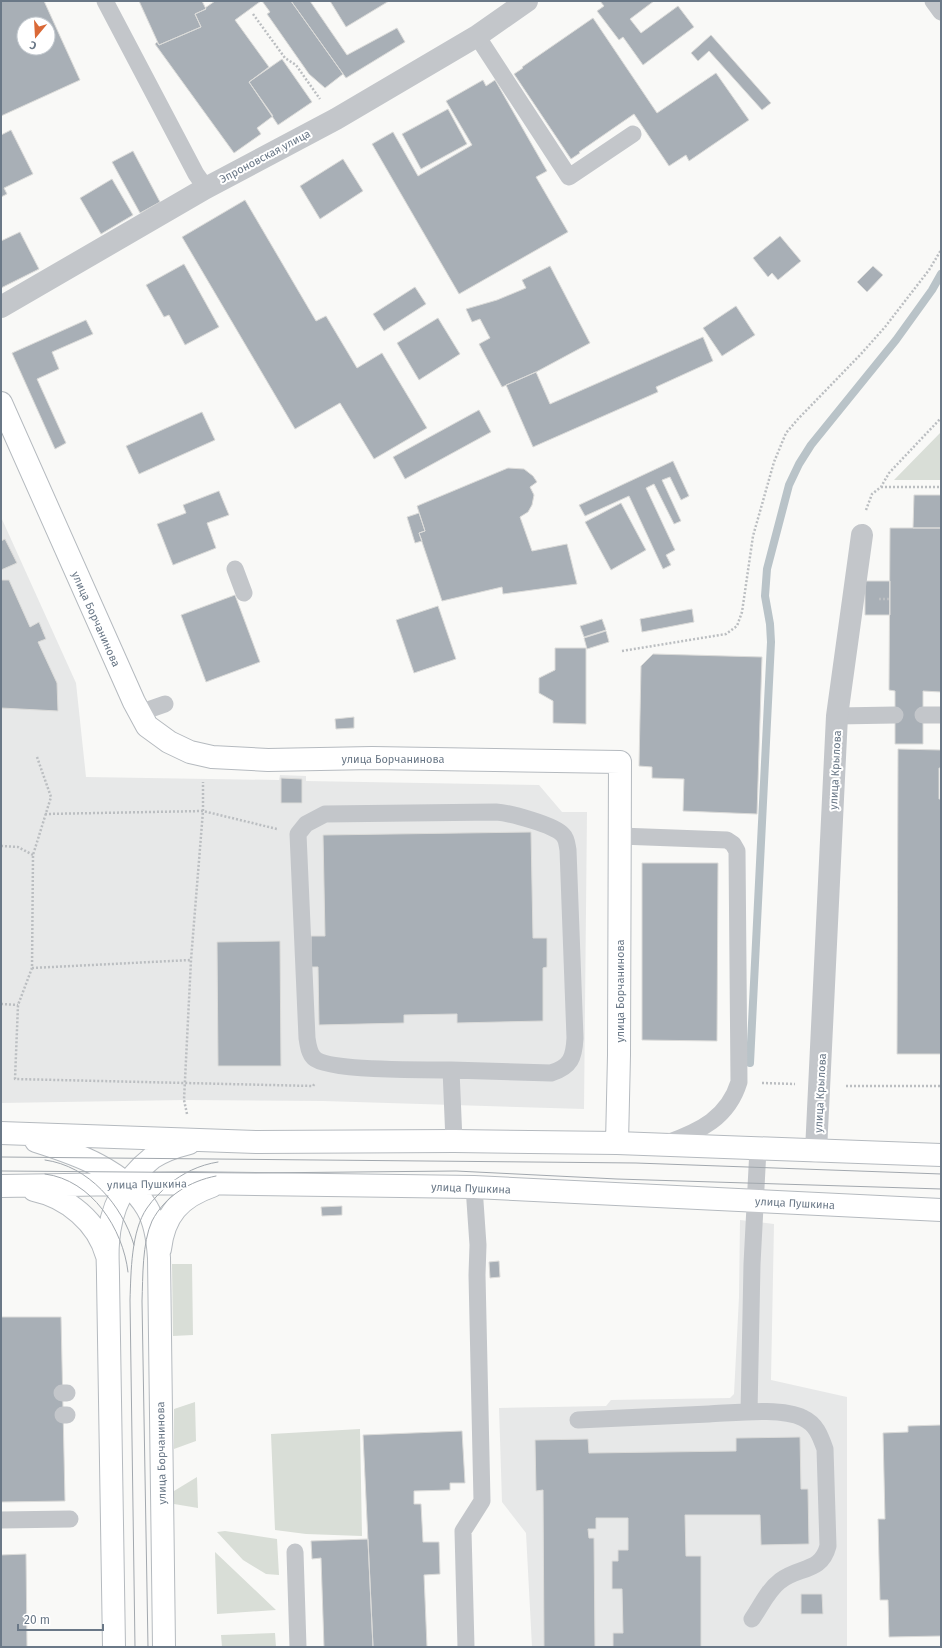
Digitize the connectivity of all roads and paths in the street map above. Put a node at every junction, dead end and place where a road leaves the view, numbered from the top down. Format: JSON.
{"nodes":[{"id":1,"x":104,"y":1,"type":"edge"},
{"id":2,"x":527,"y":1,"type":"edge"},
{"id":3,"x":933,"y":1,"type":"edge"},
{"id":4,"x":941,"y":12,"type":"edge"},
{"id":5,"x":253,"y":14,"type":"dead end"},
{"id":6,"x":477,"y":36,"type":"junction"},
{"id":7,"x":322,"y":103,"type":"dead end"},
{"id":8,"x":633,"y":134,"type":"dead end"},
{"id":9,"x":206,"y":188,"type":"junction"},
{"id":10,"x":941,"y":250,"type":"edge"},
{"id":11,"x":1,"y":307,"type":"edge"},
{"id":12,"x":1,"y":403,"type":"edge"},
{"id":13,"x":941,"y":418,"type":"edge"},
{"id":14,"x":881,"y":487,"type":"junction"},
{"id":15,"x":941,"y":487,"type":"edge"},
{"id":16,"x":862,"y":535,"type":"joint"},
{"id":17,"x":235,"y":569,"type":"dead end"},
{"id":18,"x":244,"y":592,"type":"dead end"},
{"id":19,"x":622,"y":651,"type":"dead end"},
{"id":20,"x":165,"y":704,"type":"dead end"},
{"id":21,"x":139,"y":713,"type":"junction"},
{"id":22,"x":895,"y":715,"type":"dead end"},
{"id":23,"x":923,"y":715,"type":"dead end"},
{"id":24,"x":941,"y":715,"type":"edge"},
{"id":25,"x":837,"y":716,"type":"junction"},
{"id":26,"x":37,"y":757,"type":"dead end"},
{"id":27,"x":203,"y":780,"type":"dead end"},
{"id":28,"x":203,"y":811,"type":"junction"},
{"id":29,"x":46,"y":814,"type":"junction"},
{"id":30,"x":298,"y":834,"type":"junction"},
{"id":31,"x":620,"y":836,"type":"junction"},
{"id":32,"x":1,"y":846,"type":"edge"},
{"id":33,"x":33,"y":855,"type":"junction"},
{"id":34,"x":191,"y":960,"type":"junction"},
{"id":35,"x":32,"y":968,"type":"junction"},
{"id":36,"x":1,"y":1004,"type":"edge"},
{"id":37,"x":18,"y":1005,"type":"junction"},
{"id":38,"x":331,"y":1065,"type":"junction"},
{"id":39,"x":451,"y":1070,"type":"junction"},
{"id":40,"x":185,"y":1083,"type":"junction"},
{"id":41,"x":188,"y":1115,"type":"dead end"},
{"id":42,"x":6,"y":1134,"type":"edge"},
{"id":43,"x":211,"y":1140,"type":"junction"},
{"id":44,"x":454,"y":1141,"type":"junction"},
{"id":45,"x":617,"y":1143,"type":"junction"},
{"id":46,"x":663,"y":1144,"type":"junction"},
{"id":47,"x":758,"y":1149,"type":"junction"},
{"id":48,"x":816,"y":1151,"type":"junction"},
{"id":49,"x":941,"y":1155,"type":"edge"},
{"id":50,"x":127,"y":1184,"type":"junction"},
{"id":51,"x":217,"y":1184,"type":"junction"},
{"id":52,"x":6,"y":1186,"type":"edge"},
{"id":53,"x":474,"y":1187,"type":"junction"},
{"id":54,"x":756,"y":1200,"type":"junction"},
{"id":55,"x":941,"y":1210,"type":"edge"},
{"id":56,"x":159,"y":1258,"type":"junction"},
{"id":57,"x":108,"y":1261,"type":"junction"},
{"id":58,"x":749,"y":1412,"type":"junction"},
{"id":59,"x":578,"y":1420,"type":"dead end"},
{"id":60,"x":70,"y":1519,"type":"dead end"},
{"id":61,"x":1,"y":1520,"type":"edge"},
{"id":62,"x":295,"y":1552,"type":"dead end"},
{"id":63,"x":752,"y":1619,"type":"dead end"},
{"id":64,"x":114,"y":1647,"type":"edge"},
{"id":65,"x":164,"y":1647,"type":"edge"},
{"id":66,"x":298,"y":1647,"type":"edge"},
{"id":67,"x":466,"y":1647,"type":"edge"}],
"edges":[{"from":1,"to":9,"type":"lane"},
{"from":2,"to":6,"type":"street","name":"Эпроновская улица"},
{"from":3,"to":4,"type":"lane"},
{"from":5,"to":7,"type":"path"},
{"from":6,"to":8,"type":"lane"},
{"from":6,"to":9,"type":"street","name":"Эпроновская улица"},
{"from":9,"to":11,"type":"street","name":"Эпроновская улица"},
{"from":10,"to":19,"type":"path"},
{"from":12,"to":21,"type":"main road","name":"улица Борчанинова"},
{"from":13,"to":14,"type":"path"},
{"from":14,"to":15,"type":"path"},
{"from":14,"to":16,"type":"path"},
{"from":16,"to":25,"type":"street","name":"улица Крылова"},
{"from":17,"to":18,"type":"lane"},
{"from":20,"to":21,"type":"lane"},
{"from":21,"to":31,"type":"main road","name":"улица Борчанинова"},
{"from":22,"to":25,"type":"lane"},
{"from":23,"to":24,"type":"lane"},
{"from":25,"to":48,"type":"street","name":"улица Крылова"},
{"from":26,"to":29,"type":"path"},
{"from":27,"to":28,"type":"path"},
{"from":28,"to":29,"type":"path"},
{"from":28,"to":30,"type":"path"},
{"from":28,"to":34,"type":"path"},
{"from":29,"to":33,"type":"path"},
{"from":30,"to":38,"type":"lane"},
{"from":30,"to":39,"type":"lane"},
{"from":31,"to":45,"type":"main road","name":"улица Борчанинова"},
{"from":31,"to":46,"type":"lane"},
{"from":32,"to":33,"type":"path"},
{"from":33,"to":35,"type":"path"},
{"from":34,"to":35,"type":"path"},
{"from":34,"to":40,"type":"path"},
{"from":35,"to":37,"type":"path"},
{"from":36,"to":37,"type":"path"},
{"from":37,"to":40,"type":"path"},
{"from":38,"to":39,"type":"lane"},
{"from":38,"to":40,"type":"path"},
{"from":39,"to":44,"type":"lane"},
{"from":40,"to":41,"type":"path"},
{"from":42,"to":43,"type":"main road"},
{"from":42,"to":50,"type":"main road"},
{"from":43,"to":44,"type":"main road"},
{"from":43,"to":50,"type":"main road"},
{"from":44,"to":45,"type":"main road"},
{"from":45,"to":46,"type":"main road"},
{"from":46,"to":47,"type":"main road"},
{"from":47,"to":48,"type":"main road"},
{"from":47,"to":54,"type":"lane"},
{"from":48,"to":49,"type":"main road"},
{"from":50,"to":51,"type":"main road","name":"улица Пушкина"},
{"from":50,"to":52,"type":"main road","name":"улица Пушкина"},
{"from":50,"to":56,"type":"main road"},
{"from":50,"to":57,"type":"main road"},
{"from":51,"to":53,"type":"main road","name":"улица Пушкина"},
{"from":51,"to":56,"type":"main road"},
{"from":52,"to":57,"type":"main road"},
{"from":53,"to":54,"type":"main road","name":"улица Пушкина"},
{"from":53,"to":67,"type":"lane"},
{"from":54,"to":55,"type":"main road","name":"улица Пушкина"},
{"from":54,"to":58,"type":"lane"},
{"from":56,"to":65,"type":"main road","name":"улица Борчанинова"},
{"from":57,"to":64,"type":"main road"},
{"from":58,"to":59,"type":"lane"},
{"from":58,"to":63,"type":"lane"},
{"from":60,"to":61,"type":"lane"},
{"from":62,"to":66,"type":"lane"}]}
